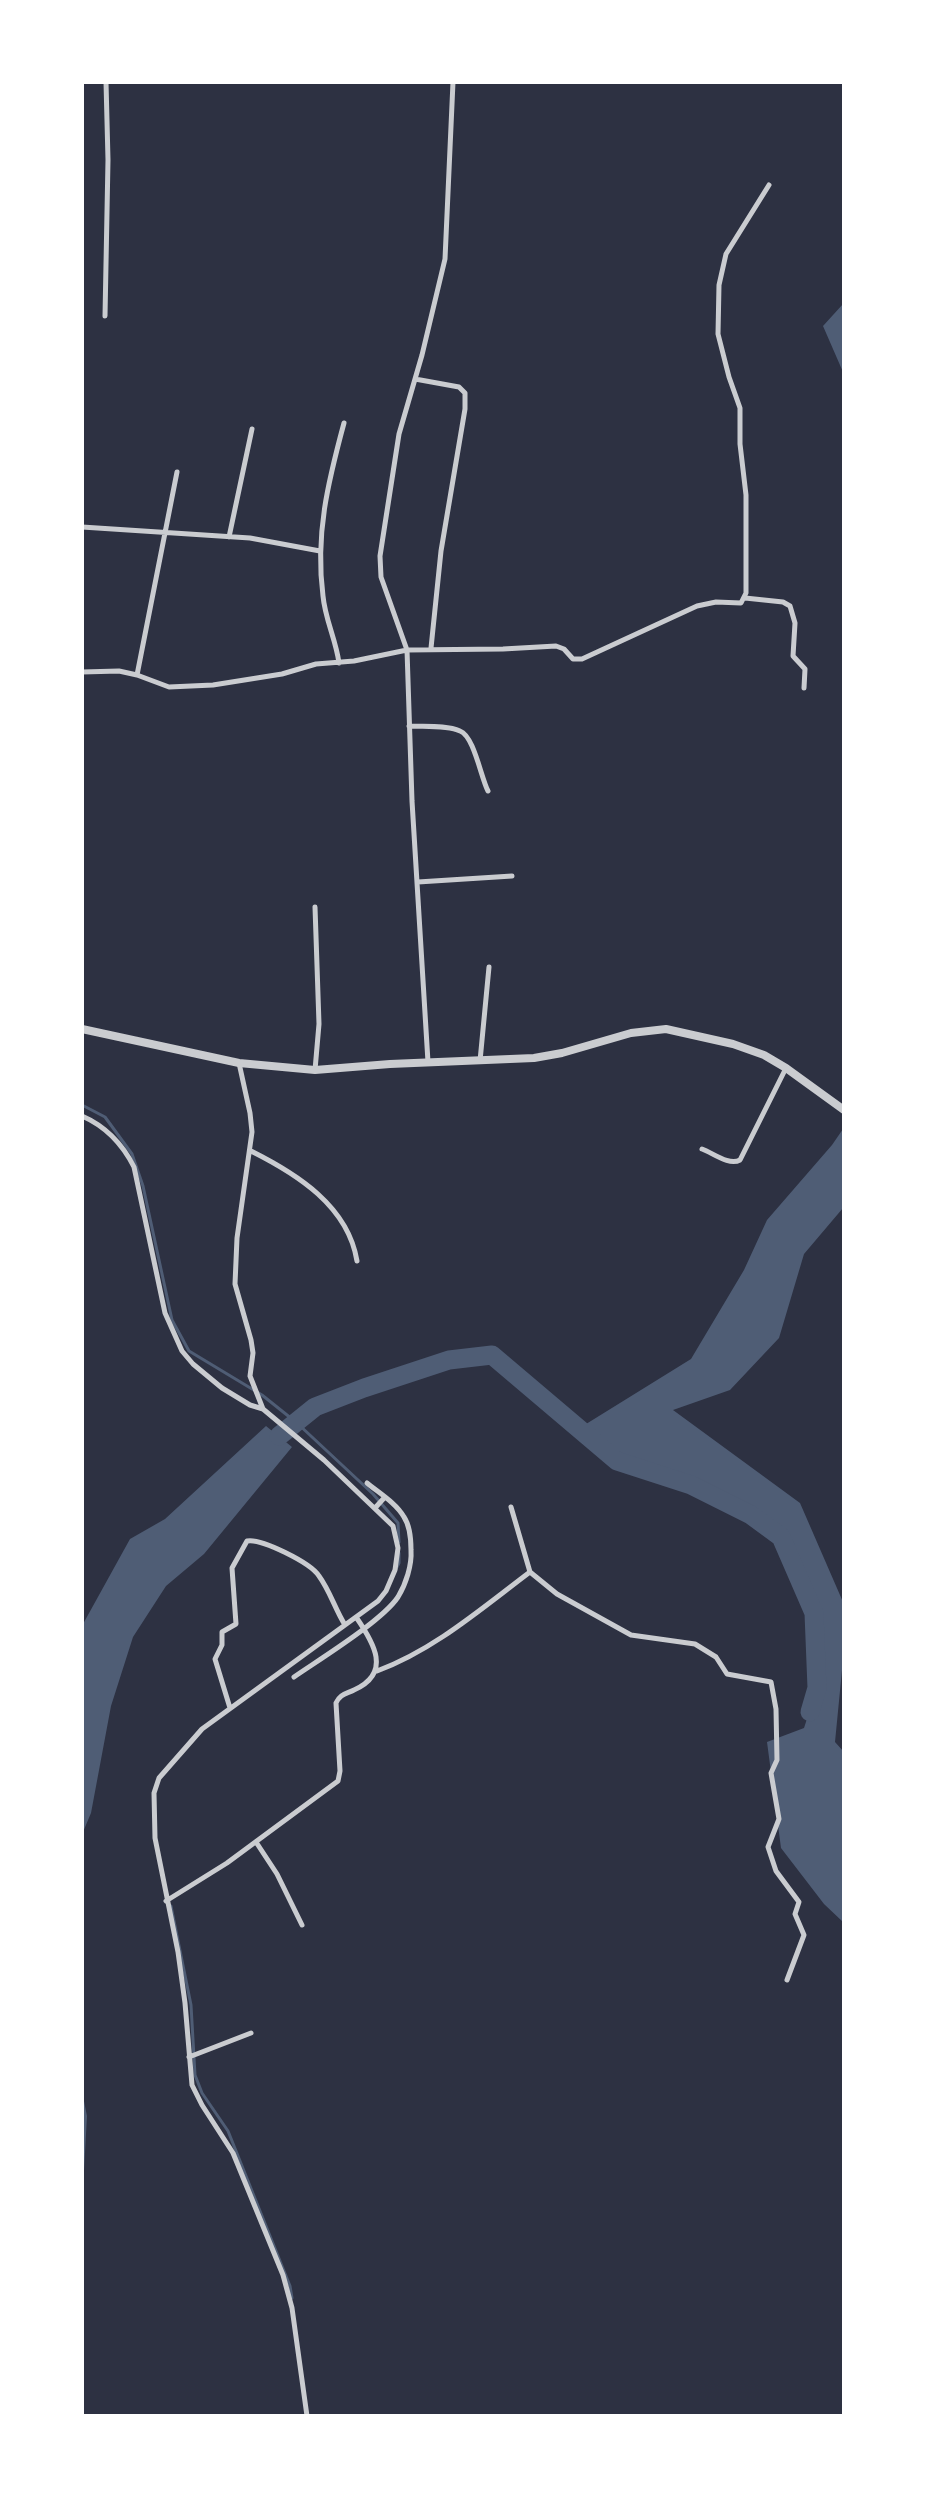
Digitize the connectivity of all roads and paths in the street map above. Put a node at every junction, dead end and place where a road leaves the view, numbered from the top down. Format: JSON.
{"nodes":[{"id":1,"x":106,"y":82,"type":"edge"},
{"id":2,"x":453,"y":82,"type":"edge"},
{"id":3,"x":769,"y":185,"type":"dead end"},
{"id":4,"x":105,"y":316,"type":"dead end"},
{"id":5,"x":414,"y":379,"type":"junction"},
{"id":6,"x":344,"y":423,"type":"dead end"},
{"id":7,"x":252,"y":429,"type":"dead end"},
{"id":8,"x":177,"y":472,"type":"dead end"},
{"id":9,"x":82,"y":527,"type":"edge"},
{"id":10,"x":166,"y":533,"type":"junction"},
{"id":11,"x":229,"y":537,"type":"junction"},
{"id":12,"x":320,"y":551,"type":"junction"},
{"id":13,"x":745,"y":598,"type":"junction"},
{"id":14,"x":431,"y":648,"type":"junction"},
{"id":15,"x":407,"y":650,"type":"junction"},
{"id":16,"x":339,"y":663,"type":"junction"},
{"id":17,"x":82,"y":672,"type":"edge"},
{"id":18,"x":137,"y":675,"type":"junction"},
{"id":19,"x":804,"y":688,"type":"dead end"},
{"id":20,"x":409,"y":726,"type":"junction"},
{"id":21,"x":488,"y":791,"type":"dead end"},
{"id":22,"x":512,"y":876,"type":"dead end"},
{"id":23,"x":418,"y":882,"type":"junction"},
{"id":24,"x":315,"y":907,"type":"dead end"},
{"id":25,"x":489,"y":966,"type":"dead end"},
{"id":26,"x":82,"y":1029,"type":"edge"},
{"id":27,"x":480,"y":1061,"type":"junction"},
{"id":28,"x":239,"y":1062,"type":"junction"},
{"id":29,"x":428,"y":1062,"type":"junction"},
{"id":30,"x":786,"y":1068,"type":"junction"},
{"id":31,"x":315,"y":1070,"type":"junction"},
{"id":32,"x":844,"y":1110,"type":"edge"},
{"id":33,"x":82,"y":1116,"type":"edge"},
{"id":34,"x":702,"y":1149,"type":"dead end"},
{"id":35,"x":251,"y":1150,"type":"junction"},
{"id":36,"x":356,"y":1261,"type":"dead end"},
{"id":37,"x":264,"y":1411,"type":"junction"},
{"id":38,"x":367,"y":1483,"type":"dead end"},
{"id":39,"x":384,"y":1498,"type":"junction"},
{"id":40,"x":376,"y":1507,"type":"junction"},
{"id":41,"x":511,"y":1507,"type":"dead end"},
{"id":42,"x":530,"y":1572,"type":"junction"},
{"id":43,"x":356,"y":1618,"type":"junction"},
{"id":44,"x":345,"y":1625,"type":"junction"},
{"id":45,"x":362,"y":1627,"type":"junction"},
{"id":46,"x":377,"y":1671,"type":"junction"},
{"id":47,"x":294,"y":1677,"type":"dead end"},
{"id":48,"x":230,"y":1708,"type":"junction"},
{"id":49,"x":256,"y":1842,"type":"junction"},
{"id":50,"x":167,"y":1900,"type":"junction"},
{"id":51,"x":302,"y":1926,"type":"dead end"},
{"id":52,"x":787,"y":1980,"type":"dead end"},
{"id":53,"x":251,"y":2033,"type":"dead end"},
{"id":54,"x":193,"y":2055,"type":"junction"},
{"id":55,"x":306,"y":2416,"type":"edge"}],
"edges":[{"from":1,"to":4,"type":"street"},
{"from":2,"to":5,"type":"street"},
{"from":3,"to":13,"type":"street"},
{"from":5,"to":14,"type":"street"},
{"from":5,"to":15,"type":"street"},
{"from":6,"to":12,"type":"street"},
{"from":7,"to":11,"type":"street"},
{"from":8,"to":10,"type":"street"},
{"from":9,"to":10,"type":"street"},
{"from":10,"to":11,"type":"street"},
{"from":10,"to":18,"type":"street"},
{"from":11,"to":12,"type":"street"},
{"from":12,"to":16,"type":"street"},
{"from":13,"to":14,"type":"street"},
{"from":13,"to":19,"type":"street"},
{"from":14,"to":15,"type":"street"},
{"from":15,"to":16,"type":"street"},
{"from":15,"to":20,"type":"street"},
{"from":16,"to":18,"type":"street"},
{"from":17,"to":18,"type":"street"},
{"from":20,"to":21,"type":"street"},
{"from":20,"to":23,"type":"street"},
{"from":22,"to":23,"type":"street"},
{"from":23,"to":29,"type":"street"},
{"from":24,"to":31,"type":"street"},
{"from":25,"to":27,"type":"street"},
{"from":26,"to":28,"type":"street"},
{"from":27,"to":29,"type":"street"},
{"from":27,"to":30,"type":"street"},
{"from":28,"to":31,"type":"street"},
{"from":28,"to":35,"type":"street"},
{"from":29,"to":31,"type":"street"},
{"from":30,"to":32,"type":"street"},
{"from":30,"to":34,"type":"street"},
{"from":33,"to":37,"type":"street"},
{"from":35,"to":36,"type":"street"},
{"from":35,"to":37,"type":"street"},
{"from":37,"to":40,"type":"street"},
{"from":38,"to":39,"type":"street"},
{"from":39,"to":40,"type":"street"},
{"from":39,"to":45,"type":"street"},
{"from":40,"to":43,"type":"street"},
{"from":41,"to":42,"type":"street"},
{"from":42,"to":46,"type":"street"},
{"from":42,"to":52,"type":"street"},
{"from":43,"to":44,"type":"street"},
{"from":43,"to":45,"type":"street"},
{"from":44,"to":48,"type":"street"},
{"from":44,"to":48,"type":"street"},
{"from":45,"to":46,"type":"street"},
{"from":45,"to":47,"type":"street"},
{"from":46,"to":49,"type":"street"},
{"from":48,"to":50,"type":"street"},
{"from":49,"to":50,"type":"street"},
{"from":49,"to":51,"type":"street"},
{"from":50,"to":54,"type":"street"},
{"from":53,"to":54,"type":"street"},
{"from":54,"to":55,"type":"street"}]}
